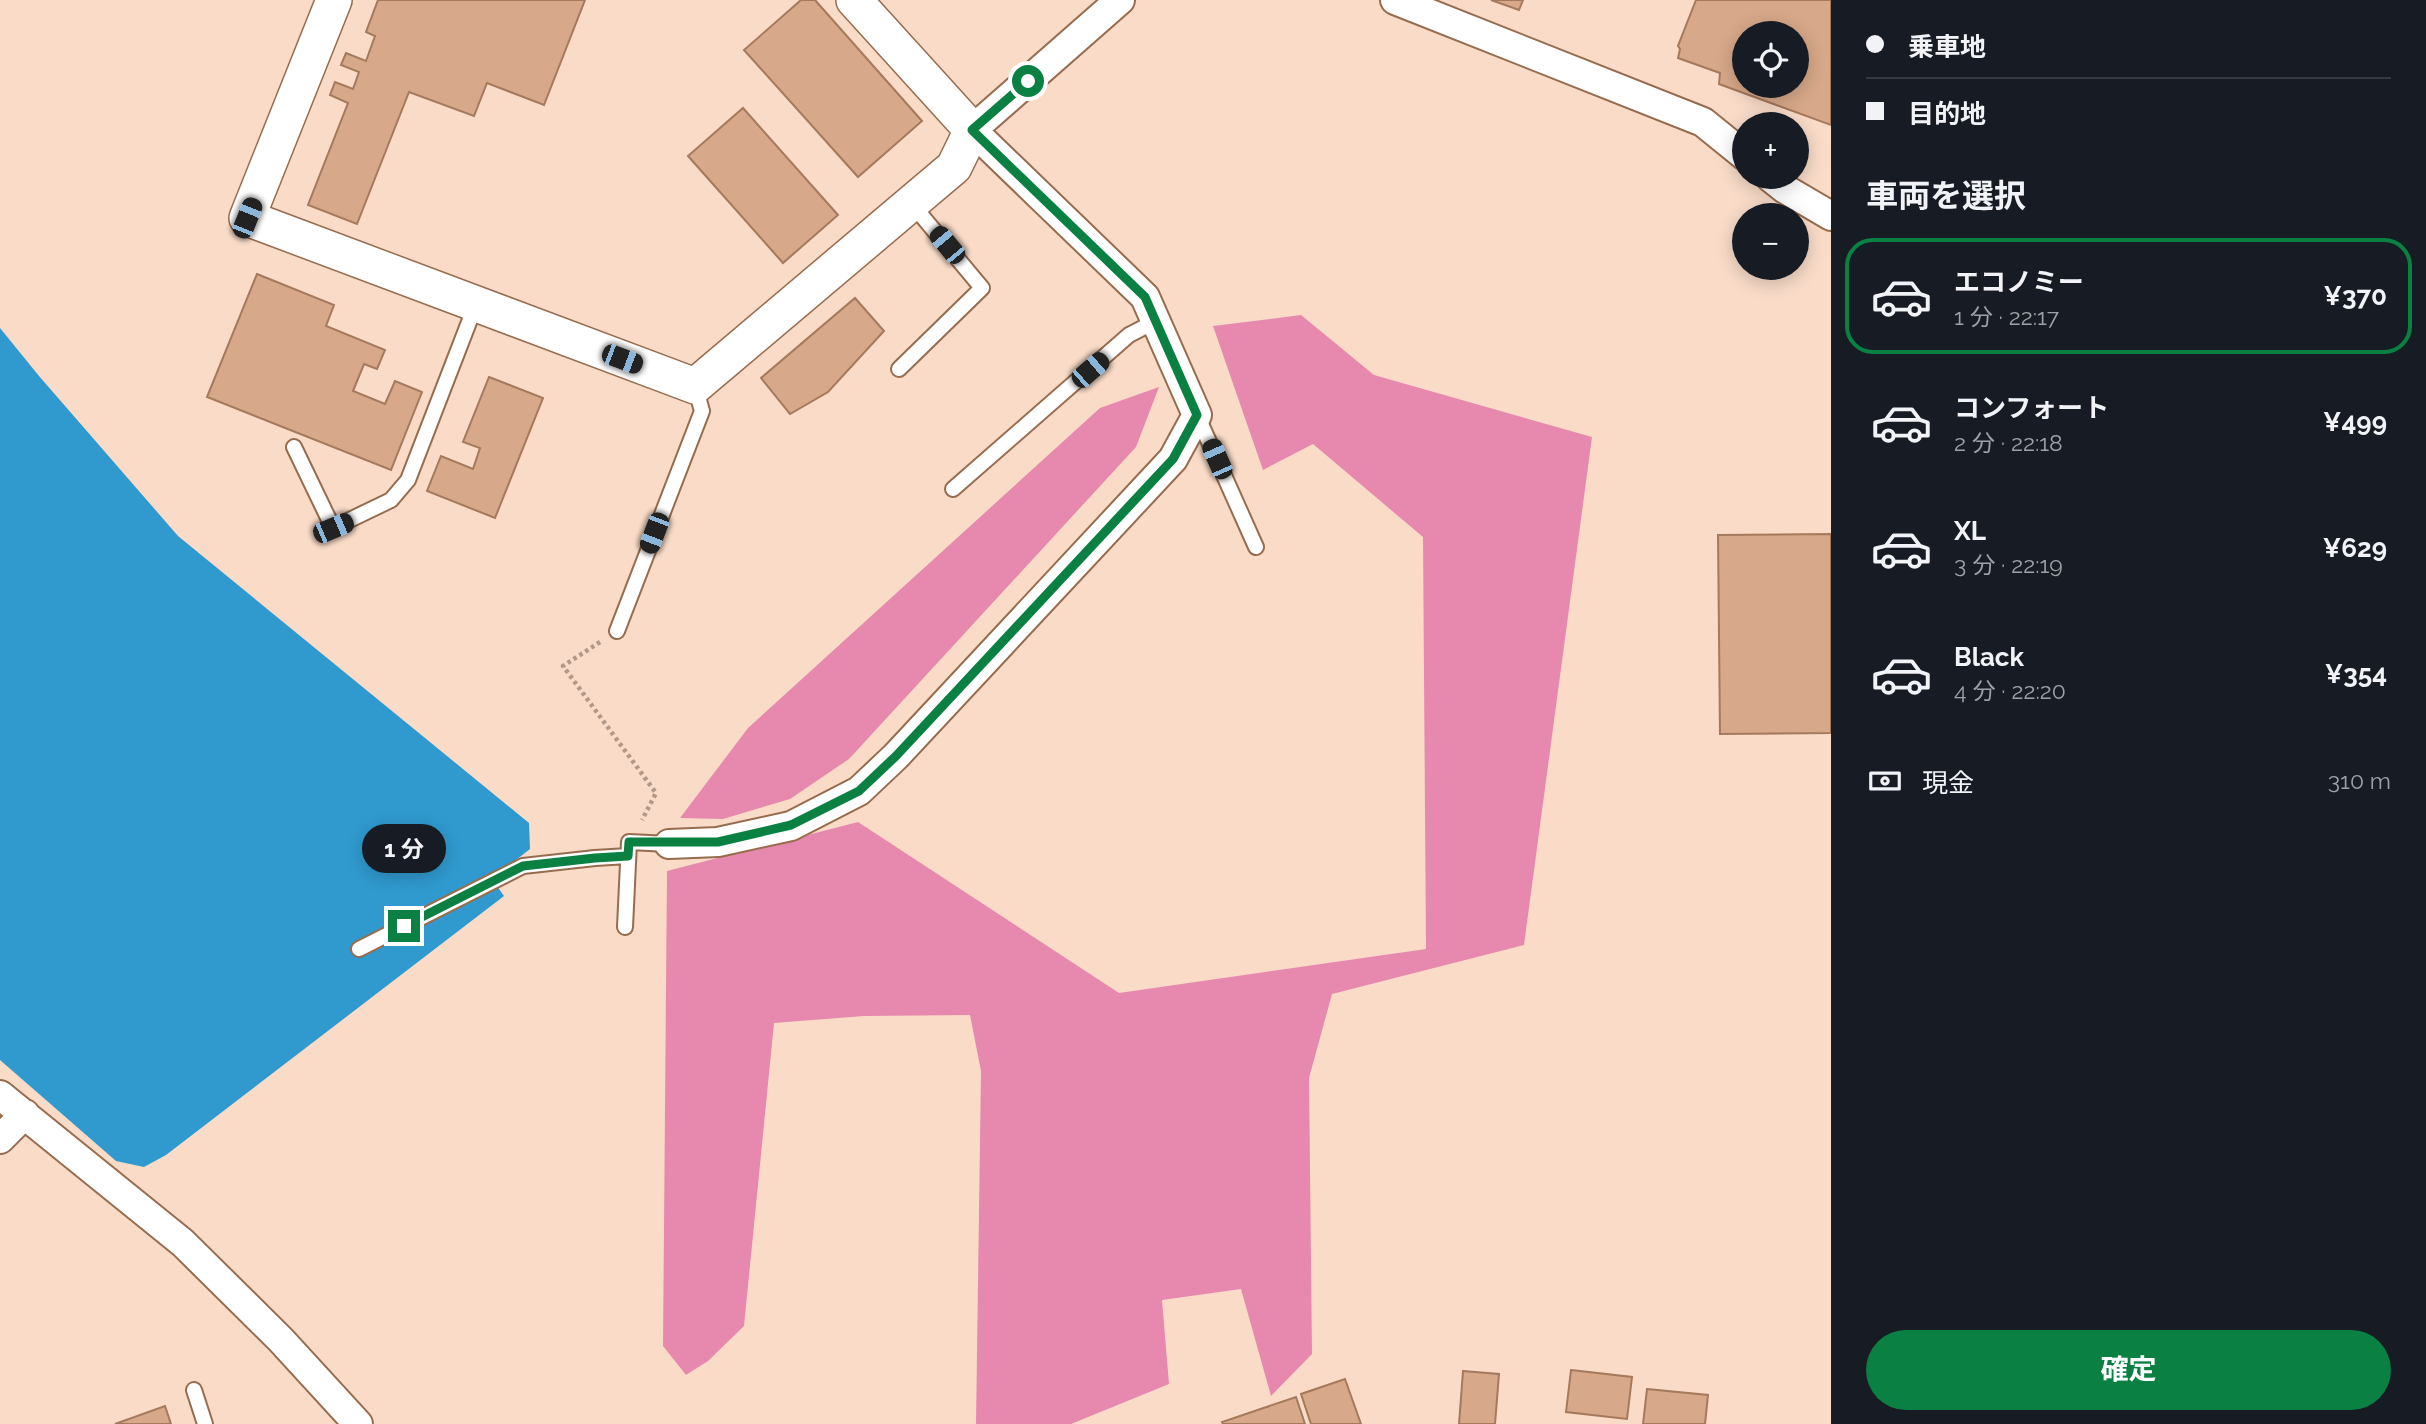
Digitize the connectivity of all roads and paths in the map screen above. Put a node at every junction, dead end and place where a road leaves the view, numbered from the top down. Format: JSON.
{"nodes":[{"id":1,"x":334,"y":0,"type":"edge"},
{"id":2,"x":854,"y":0,"type":"edge"},
{"id":3,"x":1120,"y":0,"type":"edge"},
{"id":4,"x":1395,"y":0,"type":"edge"},
{"id":5,"x":972,"y":130,"type":"junction"},
{"id":6,"x":1732,"y":145,"type":"edge"},
{"id":7,"x":1785,"y":189,"type":"edge"},
{"id":8,"x":911,"y":203,"type":"junction"},
{"id":9,"x":1831,"y":216,"type":"edge"},
{"id":10,"x":476,"y":304,"type":"junction"},
{"id":11,"x":1156,"y":321,"type":"junction"},
{"id":12,"x":899,"y":369,"type":"dead end"},
{"id":13,"x":695,"y":386,"type":"junction"},
{"id":14,"x":1197,"y":415,"type":"junction"},
{"id":15,"x":294,"y":447,"type":"dead end"},
{"id":16,"x":953,"y":489,"type":"dead end"},
{"id":17,"x":1256,"y":547,"type":"dead end"},
{"id":18,"x":617,"y":631,"type":"joint"},
{"id":19,"x":669,"y":844,"type":"joint"},
{"id":20,"x":629,"y":849,"type":"junction"},
{"id":21,"x":625,"y":927,"type":"dead end"},
{"id":22,"x":359,"y":950,"type":"dead end"},
{"id":23,"x":0,"y":1095,"type":"edge"},
{"id":24,"x":25,"y":1114,"type":"junction"},
{"id":25,"x":0,"y":1139,"type":"edge"},
{"id":26,"x":194,"y":1390,"type":"dead end"},
{"id":27,"x":205,"y":1424,"type":"edge"},
{"id":28,"x":358,"y":1424,"type":"edge"}],
"edges":[{"from":1,"to":10,"type":"street"},
{"from":2,"to":5,"type":"street"},
{"from":3,"to":5,"type":"street"},
{"from":4,"to":6,"type":"street"},
{"from":5,"to":8,"type":"street"},
{"from":5,"to":11,"type":"street"},
{"from":7,"to":9,"type":"street"},
{"from":8,"to":12,"type":"lane"},
{"from":8,"to":13,"type":"street"},
{"from":10,"to":13,"type":"street"},
{"from":10,"to":15,"type":"lane"},
{"from":11,"to":14,"type":"street"},
{"from":11,"to":16,"type":"lane"},
{"from":13,"to":18,"type":"lane"},
{"from":14,"to":17,"type":"lane"},
{"from":14,"to":19,"type":"street"},
{"from":18,"to":20,"type":"path"},
{"from":19,"to":20,"type":"lane"},
{"from":20,"to":21,"type":"lane"},
{"from":20,"to":22,"type":"lane"},
{"from":23,"to":24,"type":"street"},
{"from":24,"to":25,"type":"street"},
{"from":24,"to":28,"type":"street"},
{"from":26,"to":27,"type":"lane"}]}
